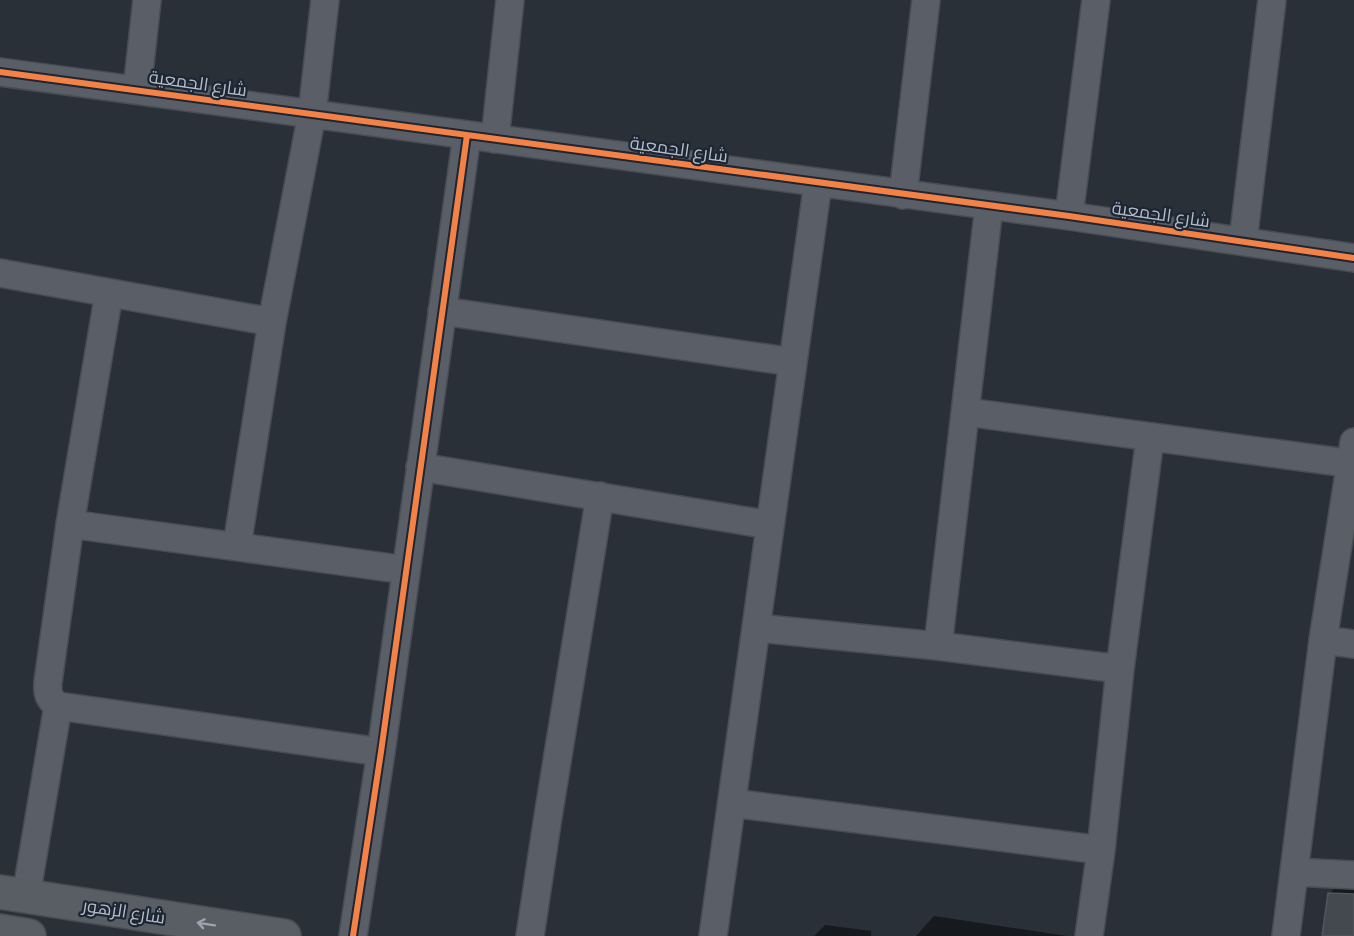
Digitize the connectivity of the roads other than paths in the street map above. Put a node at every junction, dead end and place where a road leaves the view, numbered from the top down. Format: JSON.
{"nodes":[{"id":1,"x":147,"y":0,"type":"edge"},
{"id":2,"x":325,"y":0,"type":"edge"},
{"id":3,"x":510,"y":0,"type":"edge"},
{"id":4,"x":926,"y":0,"type":"edge"},
{"id":5,"x":1096,"y":0,"type":"edge"},
{"id":6,"x":1272,"y":0,"type":"edge"},
{"id":7,"x":0,"y":72,"type":"edge"},
{"id":8,"x":138,"y":90,"type":"junction"},
{"id":9,"x":312,"y":114,"type":"junction"},
{"id":10,"x":467,"y":135,"type":"junction"},
{"id":11,"x":495,"y":139,"type":"junction"},
{"id":12,"x":818,"y":183,"type":"junction"},
{"id":13,"x":903,"y":195,"type":"junction"},
{"id":14,"x":989,"y":206,"type":"junction"},
{"id":15,"x":1069,"y":216,"type":"junction"},
{"id":16,"x":1242,"y":241,"type":"junction"},
{"id":17,"x":1354,"y":258,"type":"edge"},
{"id":18,"x":0,"y":273,"type":"edge"},
{"id":19,"x":109,"y":293,"type":"junction"},
{"id":20,"x":442,"y":311,"type":"junction"},
{"id":21,"x":272,"y":322,"type":"junction"},
{"id":22,"x":793,"y":362,"type":"junction"},
{"id":23,"x":966,"y":412,"type":"junction"},
{"id":24,"x":1150,"y":438,"type":"junction"},
{"id":25,"x":1353,"y":456,"type":"edge"},
{"id":26,"x":420,"y":466,"type":"junction"},
{"id":27,"x":600,"y":496,"type":"junction"},
{"id":28,"x":70,"y":524,"type":"junction"},
{"id":29,"x":770,"y":525,"type":"junction"},
{"id":30,"x":237,"y":546,"type":"junction"},
{"id":31,"x":406,"y":570,"type":"junction"},
{"id":32,"x":757,"y":628,"type":"junction"},
{"id":33,"x":1323,"y":640,"type":"junction"},
{"id":34,"x":1354,"y":644,"type":"edge"},
{"id":35,"x":938,"y":646,"type":"junction"},
{"id":36,"x":1120,"y":669,"type":"junction"},
{"id":37,"x":58,"y":706,"type":"junction"},
{"id":38,"x":381,"y":752,"type":"junction"},
{"id":39,"x":732,"y":803,"type":"junction"},
{"id":40,"x":1101,"y":850,"type":"junction"},
{"id":41,"x":1294,"y":872,"type":"junction"},
{"id":42,"x":1354,"y":875,"type":"edge"},
{"id":43,"x":13,"y":894,"type":"edge"},
{"id":44,"x":0,"y":931,"type":"edge"},
{"id":45,"x":28,"y":936,"type":"edge"},
{"id":46,"x":284,"y":936,"type":"edge"},
{"id":47,"x":353,"y":936,"type":"edge"},
{"id":48,"x":531,"y":936,"type":"edge"},
{"id":49,"x":713,"y":936,"type":"edge"},
{"id":50,"x":1089,"y":936,"type":"edge"},
{"id":51,"x":1286,"y":936,"type":"edge"}],
"edges":[{"from":1,"to":8,"type":"street"},
{"from":2,"to":9,"type":"street"},
{"from":3,"to":11,"type":"street"},
{"from":4,"to":13,"type":"street"},
{"from":5,"to":15,"type":"street"},
{"from":6,"to":16,"type":"street"},
{"from":7,"to":8,"type":"street","name":"شارع الجمعية"},
{"from":8,"to":9,"type":"street","name":"شارع الجمعية"},
{"from":9,"to":10,"type":"street","name":"شارع الجمعية"},
{"from":9,"to":21,"type":"street"},
{"from":10,"to":11,"type":"street","name":"شارع الجمعية"},
{"from":10,"to":20,"type":"street"},
{"from":11,"to":12,"type":"street","name":"شارع الجمعية"},
{"from":12,"to":13,"type":"street","name":"شارع الجمعية"},
{"from":12,"to":22,"type":"street"},
{"from":13,"to":14,"type":"street","name":"شارع الجمعية"},
{"from":14,"to":15,"type":"street","name":"شارع الجمعية"},
{"from":14,"to":23,"type":"street"},
{"from":15,"to":16,"type":"street","name":"شارع الجمعية"},
{"from":16,"to":17,"type":"street","name":"شارع الجمعية"},
{"from":18,"to":19,"type":"street"},
{"from":19,"to":21,"type":"street"},
{"from":19,"to":28,"type":"street"},
{"from":20,"to":22,"type":"street"},
{"from":20,"to":26,"type":"street"},
{"from":21,"to":30,"type":"street"},
{"from":22,"to":29,"type":"street"},
{"from":23,"to":24,"type":"street"},
{"from":23,"to":35,"type":"street"},
{"from":24,"to":25,"type":"street"},
{"from":24,"to":36,"type":"street"},
{"from":25,"to":33,"type":"street"},
{"from":26,"to":27,"type":"street"},
{"from":26,"to":31,"type":"street"},
{"from":27,"to":29,"type":"street"},
{"from":27,"to":48,"type":"street"},
{"from":28,"to":30,"type":"street"},
{"from":28,"to":37,"type":"street"},
{"from":29,"to":32,"type":"street"},
{"from":30,"to":31,"type":"street"},
{"from":31,"to":38,"type":"street"},
{"from":32,"to":35,"type":"street"},
{"from":32,"to":39,"type":"street"},
{"from":33,"to":34,"type":"street"},
{"from":33,"to":41,"type":"street"},
{"from":35,"to":36,"type":"street"},
{"from":36,"to":40,"type":"street"},
{"from":37,"to":38,"type":"street"},
{"from":37,"to":43,"type":"street"},
{"from":38,"to":47,"type":"street"},
{"from":39,"to":40,"type":"street"},
{"from":39,"to":49,"type":"street"},
{"from":40,"to":50,"type":"street"},
{"from":41,"to":42,"type":"street"},
{"from":41,"to":51,"type":"street"},
{"from":46,"to":43,"type":"main road","name":"شارع الزهور","one_way":true},
{"from":44,"to":45,"type":"main road"}]}
